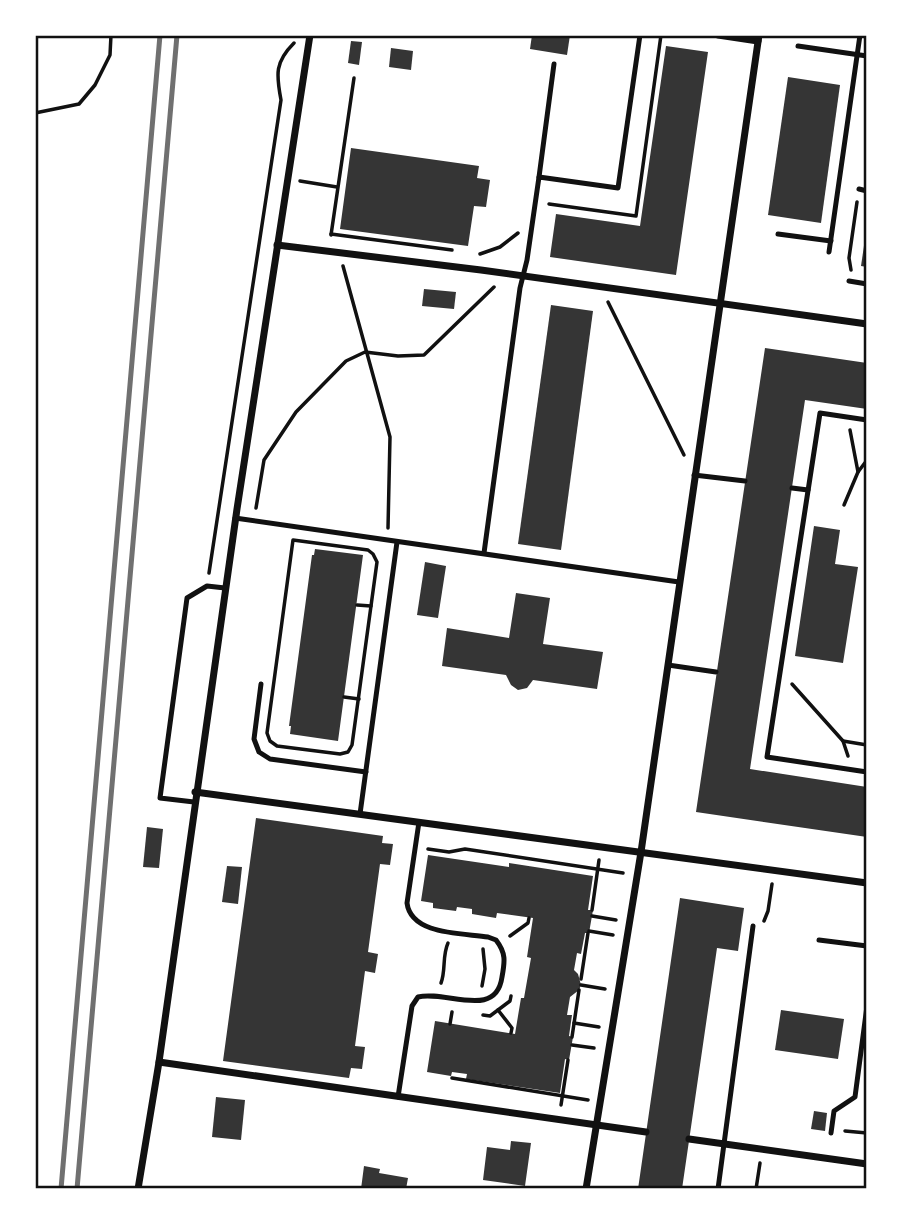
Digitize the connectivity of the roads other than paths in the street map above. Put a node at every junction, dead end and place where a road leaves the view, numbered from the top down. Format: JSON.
{"nodes":[{"id":1,"x":310,"y":35,"type":"edge"},
{"id":2,"x":640,"y":35,"type":"edge"},
{"id":3,"x":718,"y":35,"type":"edge"},
{"id":4,"x":860,"y":35,"type":"edge"},
{"id":5,"x":758,"y":38,"type":"edge"},
{"id":6,"x":798,"y":46,"type":"dead end"},
{"id":7,"x":857,"y":55,"type":"junction"},
{"id":8,"x":867,"y":56,"type":"edge"},
{"id":9,"x":554,"y":64,"type":"dead end"},
{"id":10,"x":539,"y":177,"type":"junction"},
{"id":11,"x":859,"y":190,"type":"road end"},
{"id":12,"x":867,"y":191,"type":"edge"},
{"id":13,"x":778,"y":234,"type":"dead end"},
{"id":14,"x":831,"y":242,"type":"junction"},
{"id":15,"x":277,"y":245,"type":"junction"},
{"id":16,"x":829,"y":252,"type":"dead end"},
{"id":17,"x":523,"y":276,"type":"junction"},
{"id":18,"x":849,"y":282,"type":"road end"},
{"id":19,"x":867,"y":284,"type":"edge"},
{"id":20,"x":720,"y":303,"type":"junction"},
{"id":21,"x":867,"y":324,"type":"edge"},
{"id":22,"x":867,"y":420,"type":"edge"},
{"id":23,"x":694,"y":475,"type":"junction"},
{"id":24,"x":745,"y":481,"type":"dead end"},
{"id":25,"x":792,"y":488,"type":"dead end"},
{"id":26,"x":808,"y":489,"type":"junction"},
{"id":27,"x":235,"y":518,"type":"junction"},
{"id":28,"x":395,"y":542,"type":"junction"},
{"id":29,"x":484,"y":553,"type":"junction"},
{"id":30,"x":679,"y":582,"type":"junction"},
{"id":31,"x":225,"y":588,"type":"junction"},
{"id":32,"x":667,"y":665,"type":"junction"},
{"id":33,"x":716,"y":672,"type":"dead end"},
{"id":34,"x":261,"y":684,"type":"dead end"},
{"id":35,"x":366,"y":772,"type":"junction"},
{"id":36,"x":867,"y":772,"type":"edge"},
{"id":37,"x":195,"y":792,"type":"junction"},
{"id":38,"x":194,"y":802,"type":"junction"},
{"id":39,"x":360,"y":814,"type":"junction"},
{"id":40,"x":419,"y":822,"type":"junction"},
{"id":41,"x":641,"y":852,"type":"junction"},
{"id":42,"x":867,"y":883,"type":"edge"},
{"id":43,"x":753,"y":926,"type":"dead end"},
{"id":44,"x":819,"y":940,"type":"dead end"},
{"id":45,"x":867,"y":946,"type":"edge"},
{"id":46,"x":867,"y":1006,"type":"edge"},
{"id":47,"x":159,"y":1062,"type":"junction"},
{"id":48,"x":398,"y":1097,"type":"junction"},
{"id":49,"x":596,"y":1125,"type":"junction"},
{"id":50,"x":646,"y":1132,"type":"dead end"},
{"id":51,"x":831,"y":1133,"type":"dead end"},
{"id":52,"x":689,"y":1139,"type":"dead end"},
{"id":53,"x":724,"y":1143,"type":"junction"},
{"id":54,"x":867,"y":1164,"type":"edge"},
{"id":55,"x":138,"y":1189,"type":"edge"},
{"id":56,"x":586,"y":1189,"type":"edge"},
{"id":57,"x":718,"y":1189,"type":"edge"}],
"edges":[{"from":1,"to":15,"type":"street"},
{"from":2,"to":10,"type":"lane"},
{"from":3,"to":5,"type":"street"},
{"from":4,"to":7,"type":"lane"},
{"from":5,"to":20,"type":"street"},
{"from":6,"to":7,"type":"lane"},
{"from":7,"to":8,"type":"lane"},
{"from":7,"to":14,"type":"lane"},
{"from":9,"to":10,"type":"lane"},
{"from":10,"to":17,"type":"lane"},
{"from":11,"to":12,"type":"lane"},
{"from":13,"to":14,"type":"lane"},
{"from":14,"to":16,"type":"lane"},
{"from":15,"to":17,"type":"street"},
{"from":15,"to":27,"type":"street"},
{"from":17,"to":20,"type":"street"},
{"from":17,"to":29,"type":"lane"},
{"from":18,"to":19,"type":"lane"},
{"from":20,"to":21,"type":"street"},
{"from":20,"to":23,"type":"street"},
{"from":22,"to":26,"type":"lane"},
{"from":23,"to":24,"type":"lane"},
{"from":23,"to":30,"type":"street"},
{"from":25,"to":26,"type":"lane"},
{"from":26,"to":36,"type":"lane"},
{"from":27,"to":28,"type":"lane"},
{"from":27,"to":31,"type":"street"},
{"from":28,"to":29,"type":"lane"},
{"from":28,"to":35,"type":"lane"},
{"from":29,"to":30,"type":"lane"},
{"from":30,"to":32,"type":"street"},
{"from":31,"to":37,"type":"street"},
{"from":31,"to":38,"type":"lane"},
{"from":32,"to":33,"type":"lane"},
{"from":32,"to":41,"type":"street"},
{"from":34,"to":35,"type":"lane"},
{"from":35,"to":39,"type":"lane"},
{"from":37,"to":38,"type":"street"},
{"from":37,"to":39,"type":"street"},
{"from":38,"to":47,"type":"street"},
{"from":39,"to":40,"type":"street"},
{"from":40,"to":41,"type":"street"},
{"from":40,"to":48,"type":"lane"},
{"from":41,"to":42,"type":"street"},
{"from":41,"to":49,"type":"street"},
{"from":43,"to":53,"type":"lane"},
{"from":44,"to":45,"type":"lane"},
{"from":46,"to":51,"type":"lane"},
{"from":47,"to":48,"type":"street"},
{"from":47,"to":55,"type":"street"},
{"from":48,"to":49,"type":"street"},
{"from":49,"to":50,"type":"street"},
{"from":49,"to":56,"type":"street"},
{"from":52,"to":53,"type":"street"},
{"from":53,"to":54,"type":"street"},
{"from":53,"to":57,"type":"lane"}]}
